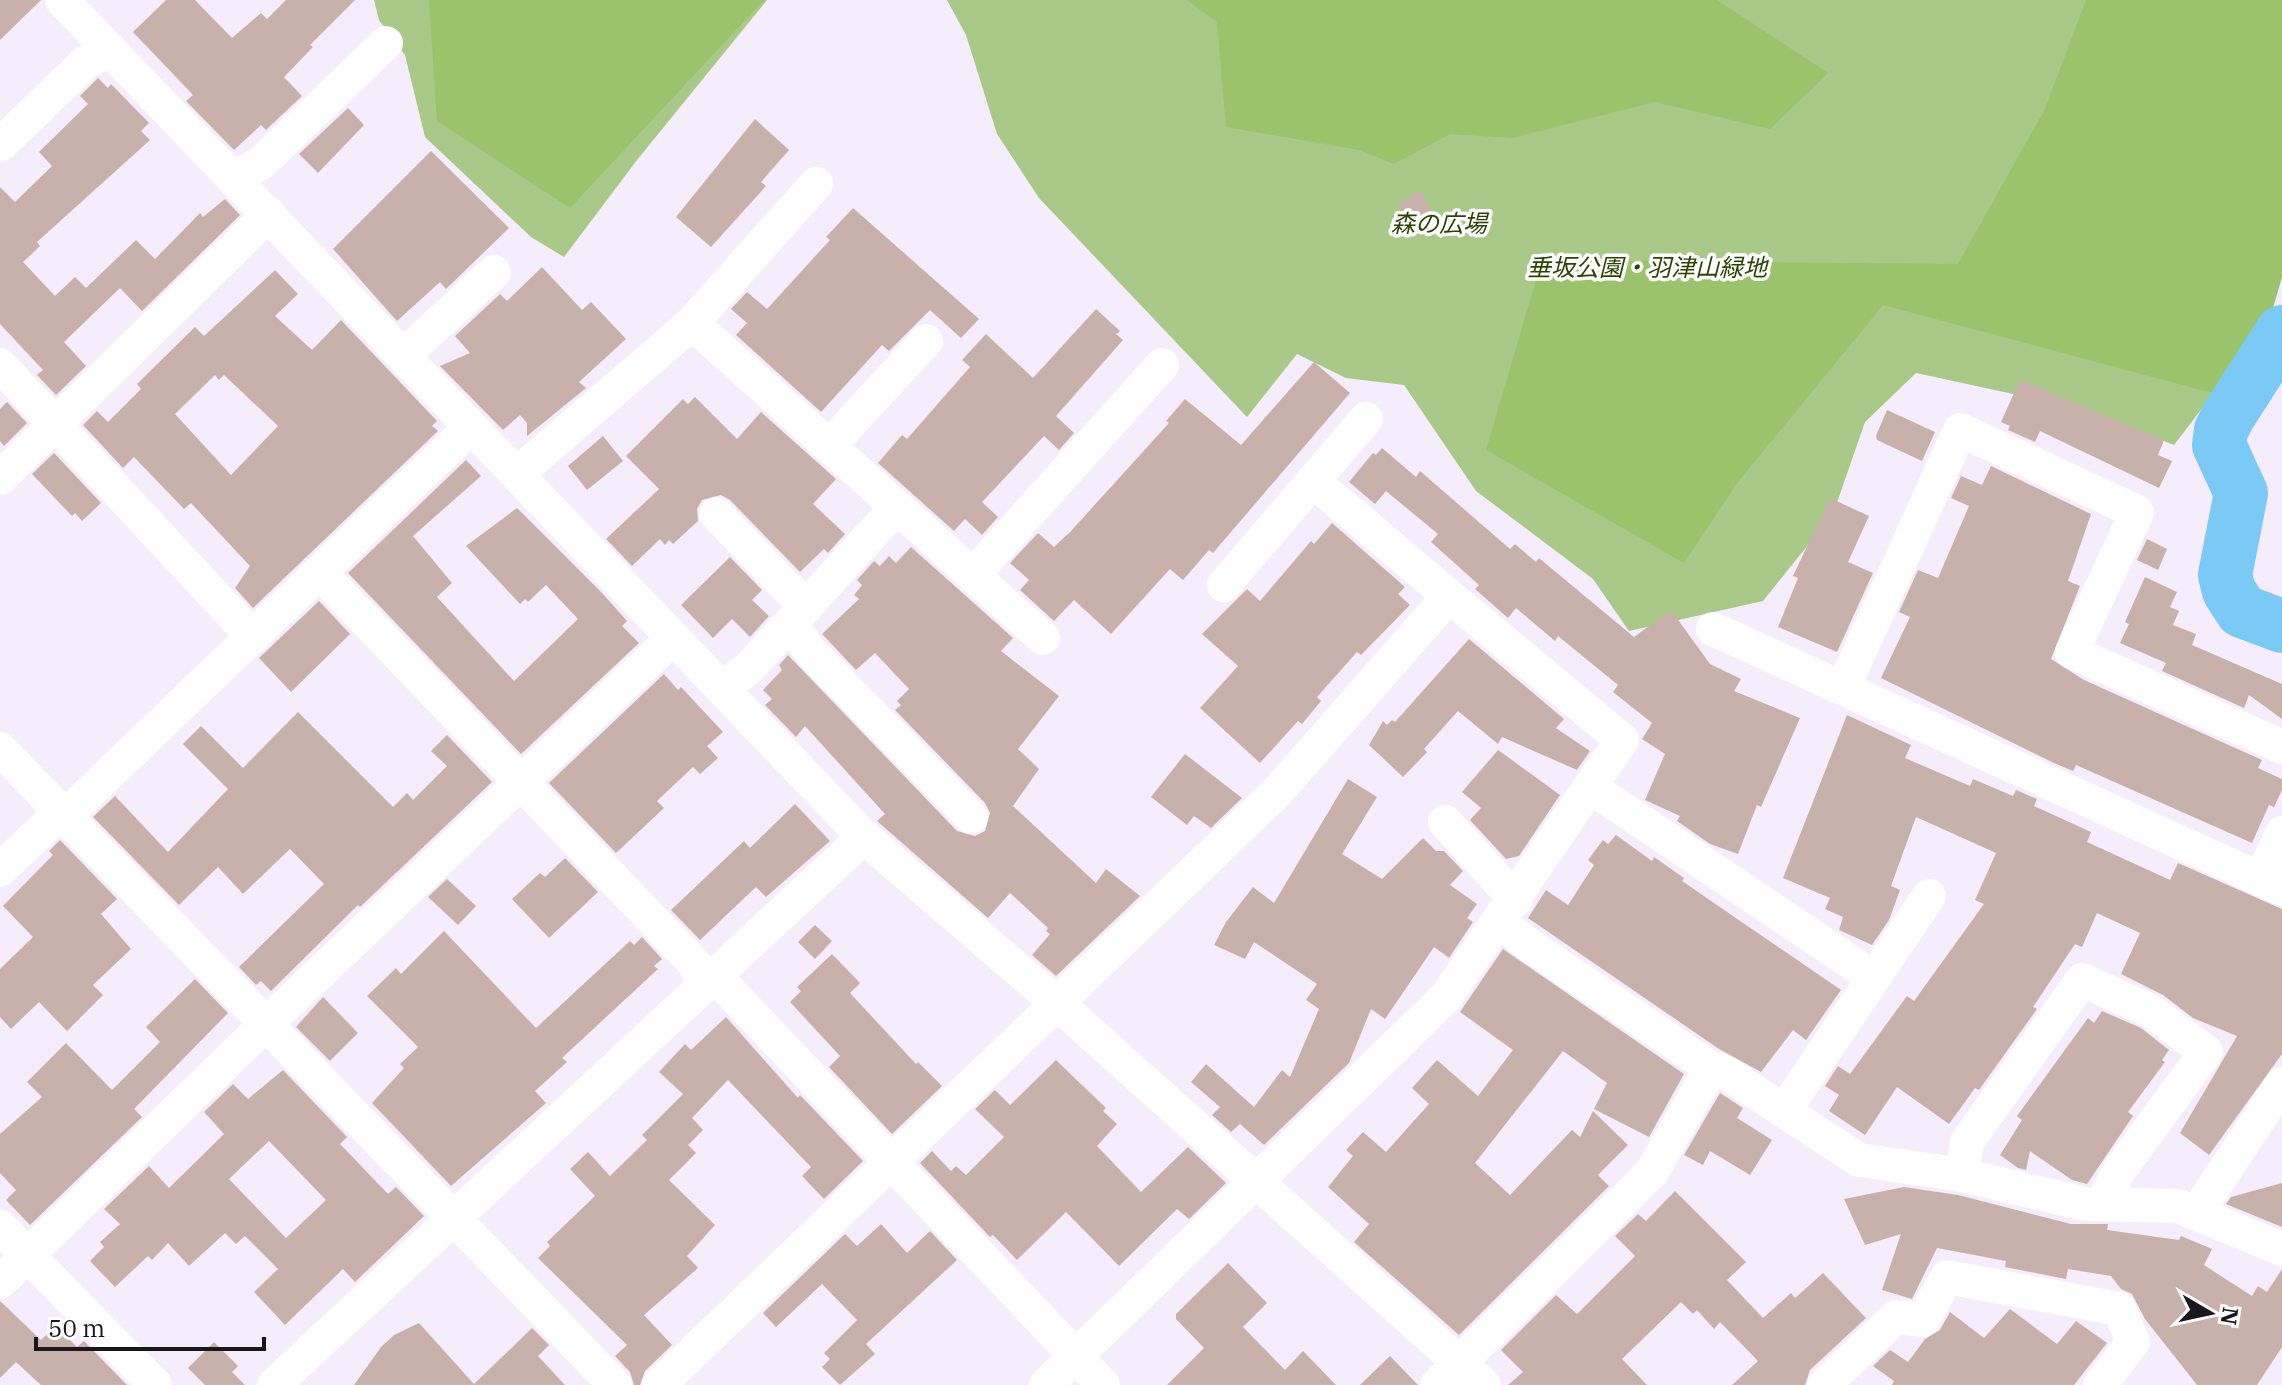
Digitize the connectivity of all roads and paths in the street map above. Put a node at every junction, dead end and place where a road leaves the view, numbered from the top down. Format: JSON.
{"nodes":[{"id":1,"x":62,"y":0,"type":"edge"},
{"id":2,"x":386,"y":43,"type":"dead end"},
{"id":3,"x":110,"y":50,"type":"junction"},
{"id":4,"x":0,"y":145,"type":"edge"},
{"id":5,"x":234,"y":178,"type":"junction"},
{"id":6,"x":816,"y":184,"type":"dead end"},
{"id":7,"x":269,"y":214,"type":"junction"},
{"id":8,"x":494,"y":272,"type":"dead end"},
{"id":9,"x":692,"y":323,"type":"junction"},
{"id":10,"x":926,"y":341,"type":"dead end"},
{"id":11,"x":404,"y":355,"type":"junction"},
{"id":12,"x":0,"y":365,"type":"edge"},
{"id":13,"x":1162,"y":365,"type":"dead end"},
{"id":14,"x":1366,"y":419,"type":"dead end"},
{"id":15,"x":54,"y":425,"type":"junction"},
{"id":16,"x":471,"y":427,"type":"junction"},
{"id":17,"x":829,"y":446,"type":"junction"},
{"id":18,"x":517,"y":474,"type":"junction"},
{"id":19,"x":0,"y":478,"type":"edge"},
{"id":20,"x":1313,"y":481,"type":"junction"},
{"id":21,"x":897,"y":507,"type":"junction"},
{"id":22,"x":716,"y":514,"type":"dead end"},
{"id":23,"x":320,"y":573,"type":"junction"},
{"id":24,"x":973,"y":575,"type":"junction"},
{"id":25,"x":1224,"y":585,"type":"dead end"},
{"id":26,"x":1449,"y":596,"type":"junction"},
{"id":27,"x":798,"y":615,"type":"junction"},
{"id":28,"x":1713,"y":629,"type":"dead end"},
{"id":29,"x":253,"y":637,"type":"junction"},
{"id":30,"x":673,"y":638,"type":"junction"},
{"id":31,"x":1043,"y":638,"type":"dead end"},
{"id":32,"x":721,"y":688,"type":"junction"},
{"id":33,"x":1843,"y":688,"type":"junction"},
{"id":34,"x":2282,"y":747,"type":"edge"},
{"id":35,"x":0,"y":749,"type":"edge"},
{"id":36,"x":521,"y":781,"type":"junction"},
{"id":37,"x":1590,"y":787,"type":"junction"},
{"id":38,"x":63,"y":814,"type":"junction"},
{"id":39,"x":971,"y":817,"type":"dead end"},
{"id":40,"x":1445,"y":822,"type":"dead end"},
{"id":41,"x":2282,"y":833,"type":"edge"},
{"id":42,"x":864,"y":837,"type":"junction"},
{"id":43,"x":0,"y":870,"type":"edge"},
{"id":44,"x":2271,"y":884,"type":"edge"},
{"id":45,"x":1929,"y":896,"type":"dead end"},
{"id":46,"x":1508,"y":910,"type":"junction"},
{"id":47,"x":1873,"y":977,"type":"junction"},
{"id":48,"x":710,"y":980,"type":"junction"},
{"id":49,"x":1058,"y":1004,"type":"junction"},
{"id":50,"x":267,"y":1023,"type":"junction"},
{"id":51,"x":1711,"y":1068,"type":"junction"},
{"id":52,"x":2282,"y":1084,"type":"edge"},
{"id":53,"x":1784,"y":1111,"type":"junction"},
{"id":54,"x":892,"y":1163,"type":"junction"},
{"id":55,"x":1962,"y":1175,"type":"junction"},
{"id":56,"x":1257,"y":1181,"type":"junction"},
{"id":57,"x":2103,"y":1204,"type":"junction"},
{"id":58,"x":2198,"y":1211,"type":"junction"},
{"id":59,"x":455,"y":1219,"type":"junction"},
{"id":60,"x":0,"y":1227,"type":"edge"},
{"id":61,"x":2282,"y":1249,"type":"edge"},
{"id":62,"x":28,"y":1256,"type":"junction"},
{"id":63,"x":0,"y":1282,"type":"edge"},
{"id":64,"x":1075,"y":1357,"type":"junction"},
{"id":65,"x":1460,"y":1378,"type":"edge"},
{"id":66,"x":155,"y":1385,"type":"edge"},
{"id":67,"x":274,"y":1385,"type":"edge"},
{"id":68,"x":615,"y":1385,"type":"edge"},
{"id":69,"x":659,"y":1385,"type":"edge"},
{"id":70,"x":1046,"y":1385,"type":"edge"},
{"id":71,"x":1103,"y":1385,"type":"edge"},
{"id":72,"x":1824,"y":1385,"type":"edge"},
{"id":73,"x":2100,"y":1385,"type":"edge"}],
"edges":[{"from":1,"to":3,"type":"street"},
{"from":2,"to":5,"type":"street"},
{"from":3,"to":4,"type":"street"},
{"from":3,"to":5,"type":"street"},
{"from":5,"to":7,"type":"street"},
{"from":6,"to":9,"type":"street"},
{"from":7,"to":11,"type":"street"},
{"from":7,"to":15,"type":"street"},
{"from":8,"to":11,"type":"street"},
{"from":9,"to":17,"type":"street"},
{"from":9,"to":18,"type":"street"},
{"from":10,"to":17,"type":"street"},
{"from":11,"to":16,"type":"street"},
{"from":12,"to":15,"type":"street"},
{"from":13,"to":24,"type":"street"},
{"from":14,"to":20,"type":"street"},
{"from":15,"to":19,"type":"street"},
{"from":15,"to":29,"type":"street"},
{"from":16,"to":18,"type":"street"},
{"from":16,"to":23,"type":"street"},
{"from":17,"to":21,"type":"street"},
{"from":18,"to":30,"type":"street"},
{"from":20,"to":25,"type":"street"},
{"from":20,"to":26,"type":"street"},
{"from":21,"to":24,"type":"street"},
{"from":21,"to":27,"type":"street"},
{"from":22,"to":27,"type":"street"},
{"from":23,"to":29,"type":"street"},
{"from":23,"to":36,"type":"street"},
{"from":24,"to":31,"type":"street"},
{"from":26,"to":37,"type":"street"},
{"from":26,"to":49,"type":"street"},
{"from":27,"to":32,"type":"street"},
{"from":27,"to":39,"type":"street"},
{"from":28,"to":33,"type":"street"},
{"from":29,"to":38,"type":"street"},
{"from":30,"to":32,"type":"street"},
{"from":30,"to":36,"type":"street"},
{"from":32,"to":42,"type":"street"},
{"from":33,"to":34,"type":"street"},
{"from":33,"to":44,"type":"street"},
{"from":35,"to":38,"type":"street"},
{"from":36,"to":48,"type":"street"},
{"from":36,"to":50,"type":"street"},
{"from":37,"to":46,"type":"street"},
{"from":37,"to":47,"type":"street"},
{"from":38,"to":43,"type":"street"},
{"from":38,"to":50,"type":"street"},
{"from":40,"to":46,"type":"street"},
{"from":41,"to":44,"type":"street"},
{"from":42,"to":48,"type":"street"},
{"from":42,"to":49,"type":"street"},
{"from":45,"to":47,"type":"street"},
{"from":46,"to":51,"type":"street"},
{"from":46,"to":56,"type":"street"},
{"from":47,"to":53,"type":"street"},
{"from":48,"to":54,"type":"street"},
{"from":48,"to":59,"type":"street"},
{"from":49,"to":54,"type":"street"},
{"from":49,"to":56,"type":"street"},
{"from":50,"to":59,"type":"street"},
{"from":50,"to":62,"type":"street"},
{"from":51,"to":53,"type":"street"},
{"from":51,"to":65,"type":"street"},
{"from":52,"to":58,"type":"street"},
{"from":53,"to":55,"type":"street"},
{"from":54,"to":64,"type":"street"},
{"from":54,"to":69,"type":"street"},
{"from":55,"to":57,"type":"street"},
{"from":55,"to":57,"type":"street"},
{"from":56,"to":64,"type":"street"},
{"from":56,"to":65,"type":"street"},
{"from":57,"to":58,"type":"street"},
{"from":58,"to":61,"type":"street"},
{"from":59,"to":67,"type":"street"},
{"from":59,"to":68,"type":"street"},
{"from":60,"to":62,"type":"street"},
{"from":62,"to":63,"type":"street"},
{"from":62,"to":66,"type":"street"},
{"from":64,"to":70,"type":"street"},
{"from":64,"to":71,"type":"street"},
{"from":72,"to":73,"type":"street"}]}
